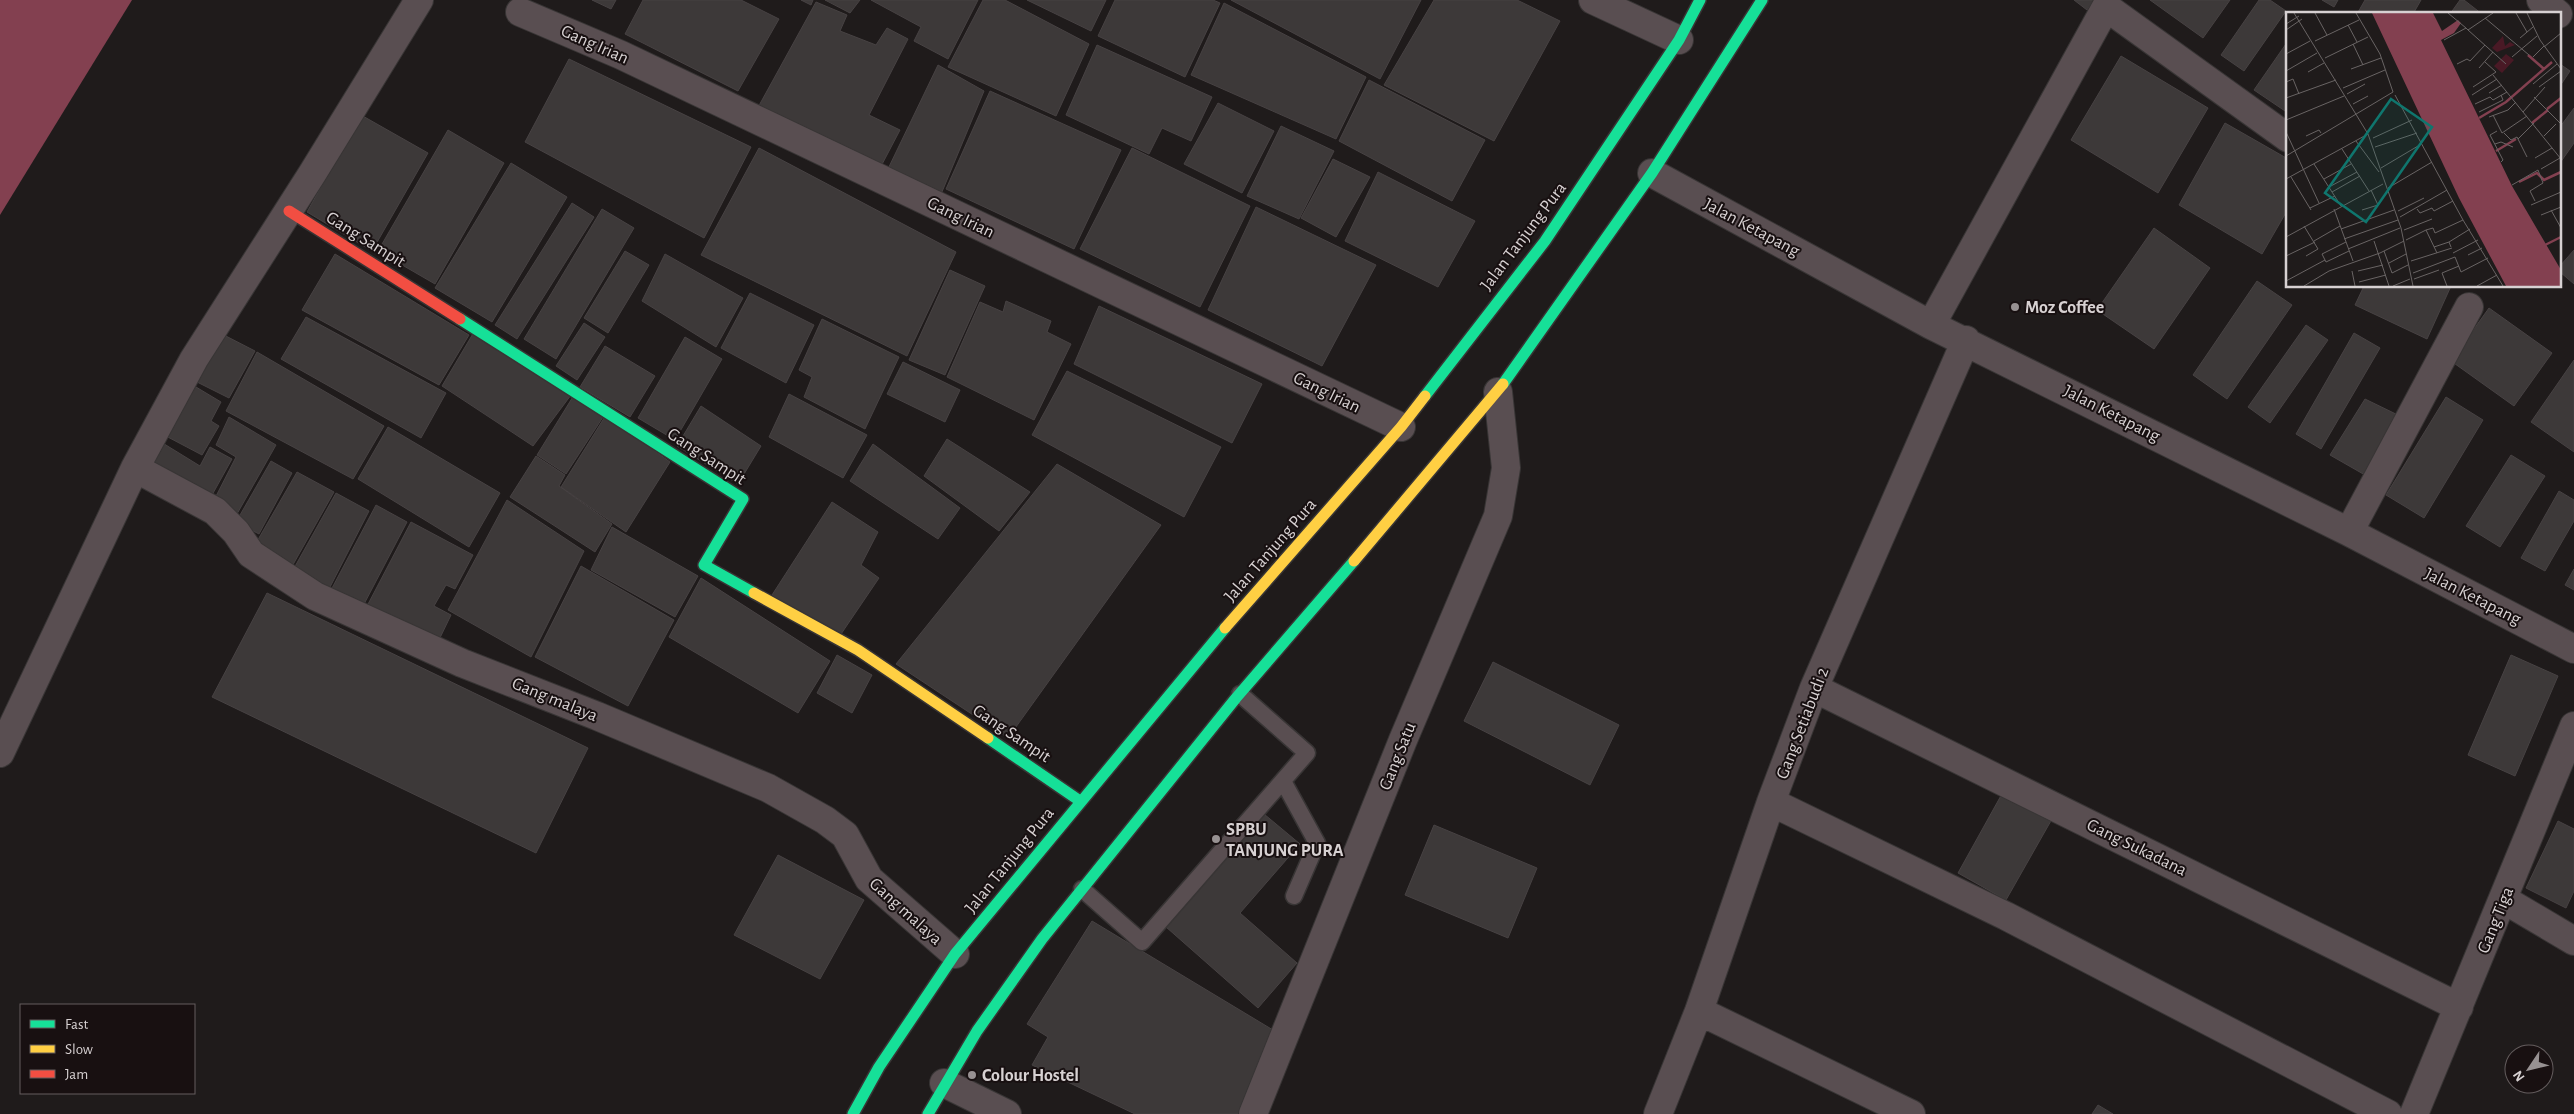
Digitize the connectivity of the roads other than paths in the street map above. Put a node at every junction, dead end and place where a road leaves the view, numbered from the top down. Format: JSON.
{"nodes":[{"id":1,"x":419,"y":0,"type":"edge"},
{"id":2,"x":1593,"y":0,"type":"edge"},
{"id":3,"x":1700,"y":0,"type":"edge"},
{"id":4,"x":1762,"y":0,"type":"edge"},
{"id":5,"x":2540,"y":0,"type":"edge"},
{"id":6,"x":520,"y":12,"type":"dead end"},
{"id":7,"x":2555,"y":12,"type":"edge"},
{"id":8,"x":2562,"y":17,"type":"edge"},
{"id":9,"x":2574,"y":26,"type":"edge"},
{"id":10,"x":1679,"y":40,"type":"junction"},
{"id":11,"x":2286,"y":137,"type":"edge"},
{"id":12,"x":1652,"y":173,"type":"junction"},
{"id":13,"x":289,"y":211,"type":"junction"},
{"id":14,"x":2469,"y":307,"type":"dead end"},
{"id":15,"x":1931,"y":325,"type":"junction"},
{"id":16,"x":1966,"y":340,"type":"junction"},
{"id":17,"x":1498,"y":392,"type":"junction"},
{"id":18,"x":1401,"y":427,"type":"junction"},
{"id":19,"x":135,"y":468,"type":"junction"},
{"id":20,"x":2349,"y":532,"type":"junction"},
{"id":21,"x":2574,"y":649,"type":"edge"},
{"id":22,"x":1814,"y":688,"type":"junction"},
{"id":23,"x":1240,"y":694,"type":"junction"},
{"id":24,"x":2574,"y":726,"type":"edge"},
{"id":25,"x":0,"y":753,"type":"edge"},
{"id":26,"x":1283,"y":781,"type":"junction"},
{"id":27,"x":1080,"y":800,"type":"junction"},
{"id":28,"x":1771,"y":802,"type":"junction"},
{"id":29,"x":1082,"y":889,"type":"junction"},
{"id":30,"x":1294,"y":896,"type":"dead end"},
{"id":31,"x":2503,"y":899,"type":"junction"},
{"id":32,"x":2574,"y":941,"type":"edge"},
{"id":33,"x":955,"y":954,"type":"junction"},
{"id":34,"x":2459,"y":1007,"type":"junction"},
{"id":35,"x":1699,"y":1011,"type":"junction"},
{"id":36,"x":944,"y":1083,"type":"junction"},
{"id":37,"x":854,"y":1114,"type":"edge"},
{"id":38,"x":928,"y":1114,"type":"edge"},
{"id":39,"x":1007,"y":1114,"type":"edge"},
{"id":40,"x":1253,"y":1114,"type":"edge"},
{"id":41,"x":1658,"y":1114,"type":"edge"},
{"id":42,"x":1911,"y":1114,"type":"edge"},
{"id":43,"x":2388,"y":1114,"type":"edge"},
{"id":44,"x":2414,"y":1114,"type":"edge"}],
"edges":[{"from":1,"to":13,"type":"street"},
{"from":2,"to":10,"type":"street"},
{"from":3,"to":10,"type":"main road","name":"Jalan Tanjung Pura"},
{"from":4,"to":12,"type":"main road"},
{"from":5,"to":7,"type":"street"},
{"from":6,"to":18,"type":"street","name":"Gang Irian"},
{"from":8,"to":9,"type":"street"},
{"from":10,"to":18,"type":"main road","name":"Jalan Tanjung Pura"},
{"from":11,"to":15,"type":"street"},
{"from":12,"to":15,"type":"street","name":"Jalan Ketapang"},
{"from":12,"to":17,"type":"main road"},
{"from":13,"to":19,"type":"street"},
{"from":13,"to":27,"type":"main road","name":"Gang Sampit"},
{"from":14,"to":20,"type":"street"},
{"from":15,"to":16,"type":"street","name":"Jalan Ketapang"},
{"from":16,"to":20,"type":"street","name":"Jalan Ketapang"},
{"from":16,"to":22,"type":"street","name":"Gang Setiabudi 2"},
{"from":17,"to":23,"type":"main road"},
{"from":17,"to":40,"type":"street","name":"Gang Satu"},
{"from":18,"to":27,"type":"main road","name":"Jalan Tanjung Pura"},
{"from":19,"to":25,"type":"street"},
{"from":19,"to":33,"type":"street","name":"Gang malaya"},
{"from":20,"to":21,"type":"street","name":"Jalan Ketapang"},
{"from":22,"to":28,"type":"street","name":"Gang Setiabudi 2"},
{"from":22,"to":34,"type":"street","name":"Gang Sukadana"},
{"from":23,"to":26,"type":"lane"},
{"from":23,"to":29,"type":"main road"},
{"from":24,"to":31,"type":"street","name":"Gang Tiga"},
{"from":26,"to":29,"type":"lane"},
{"from":26,"to":30,"type":"lane"},
{"from":27,"to":33,"type":"main road","name":"Jalan Tanjung Pura"},
{"from":28,"to":35,"type":"street","name":"Gang Setiabudi 2"},
{"from":28,"to":43,"type":"street"},
{"from":29,"to":36,"type":"main road"},
{"from":31,"to":32,"type":"street"},
{"from":31,"to":34,"type":"street","name":"Gang Tiga"},
{"from":33,"to":37,"type":"main road","name":"Jalan Tanjung Pura"},
{"from":34,"to":44,"type":"street","name":"Gang Tiga"},
{"from":35,"to":41,"type":"street","name":"Gang Setiabudi 2"},
{"from":35,"to":42,"type":"street"},
{"from":36,"to":38,"type":"main road"},
{"from":36,"to":39,"type":"street"}]}
